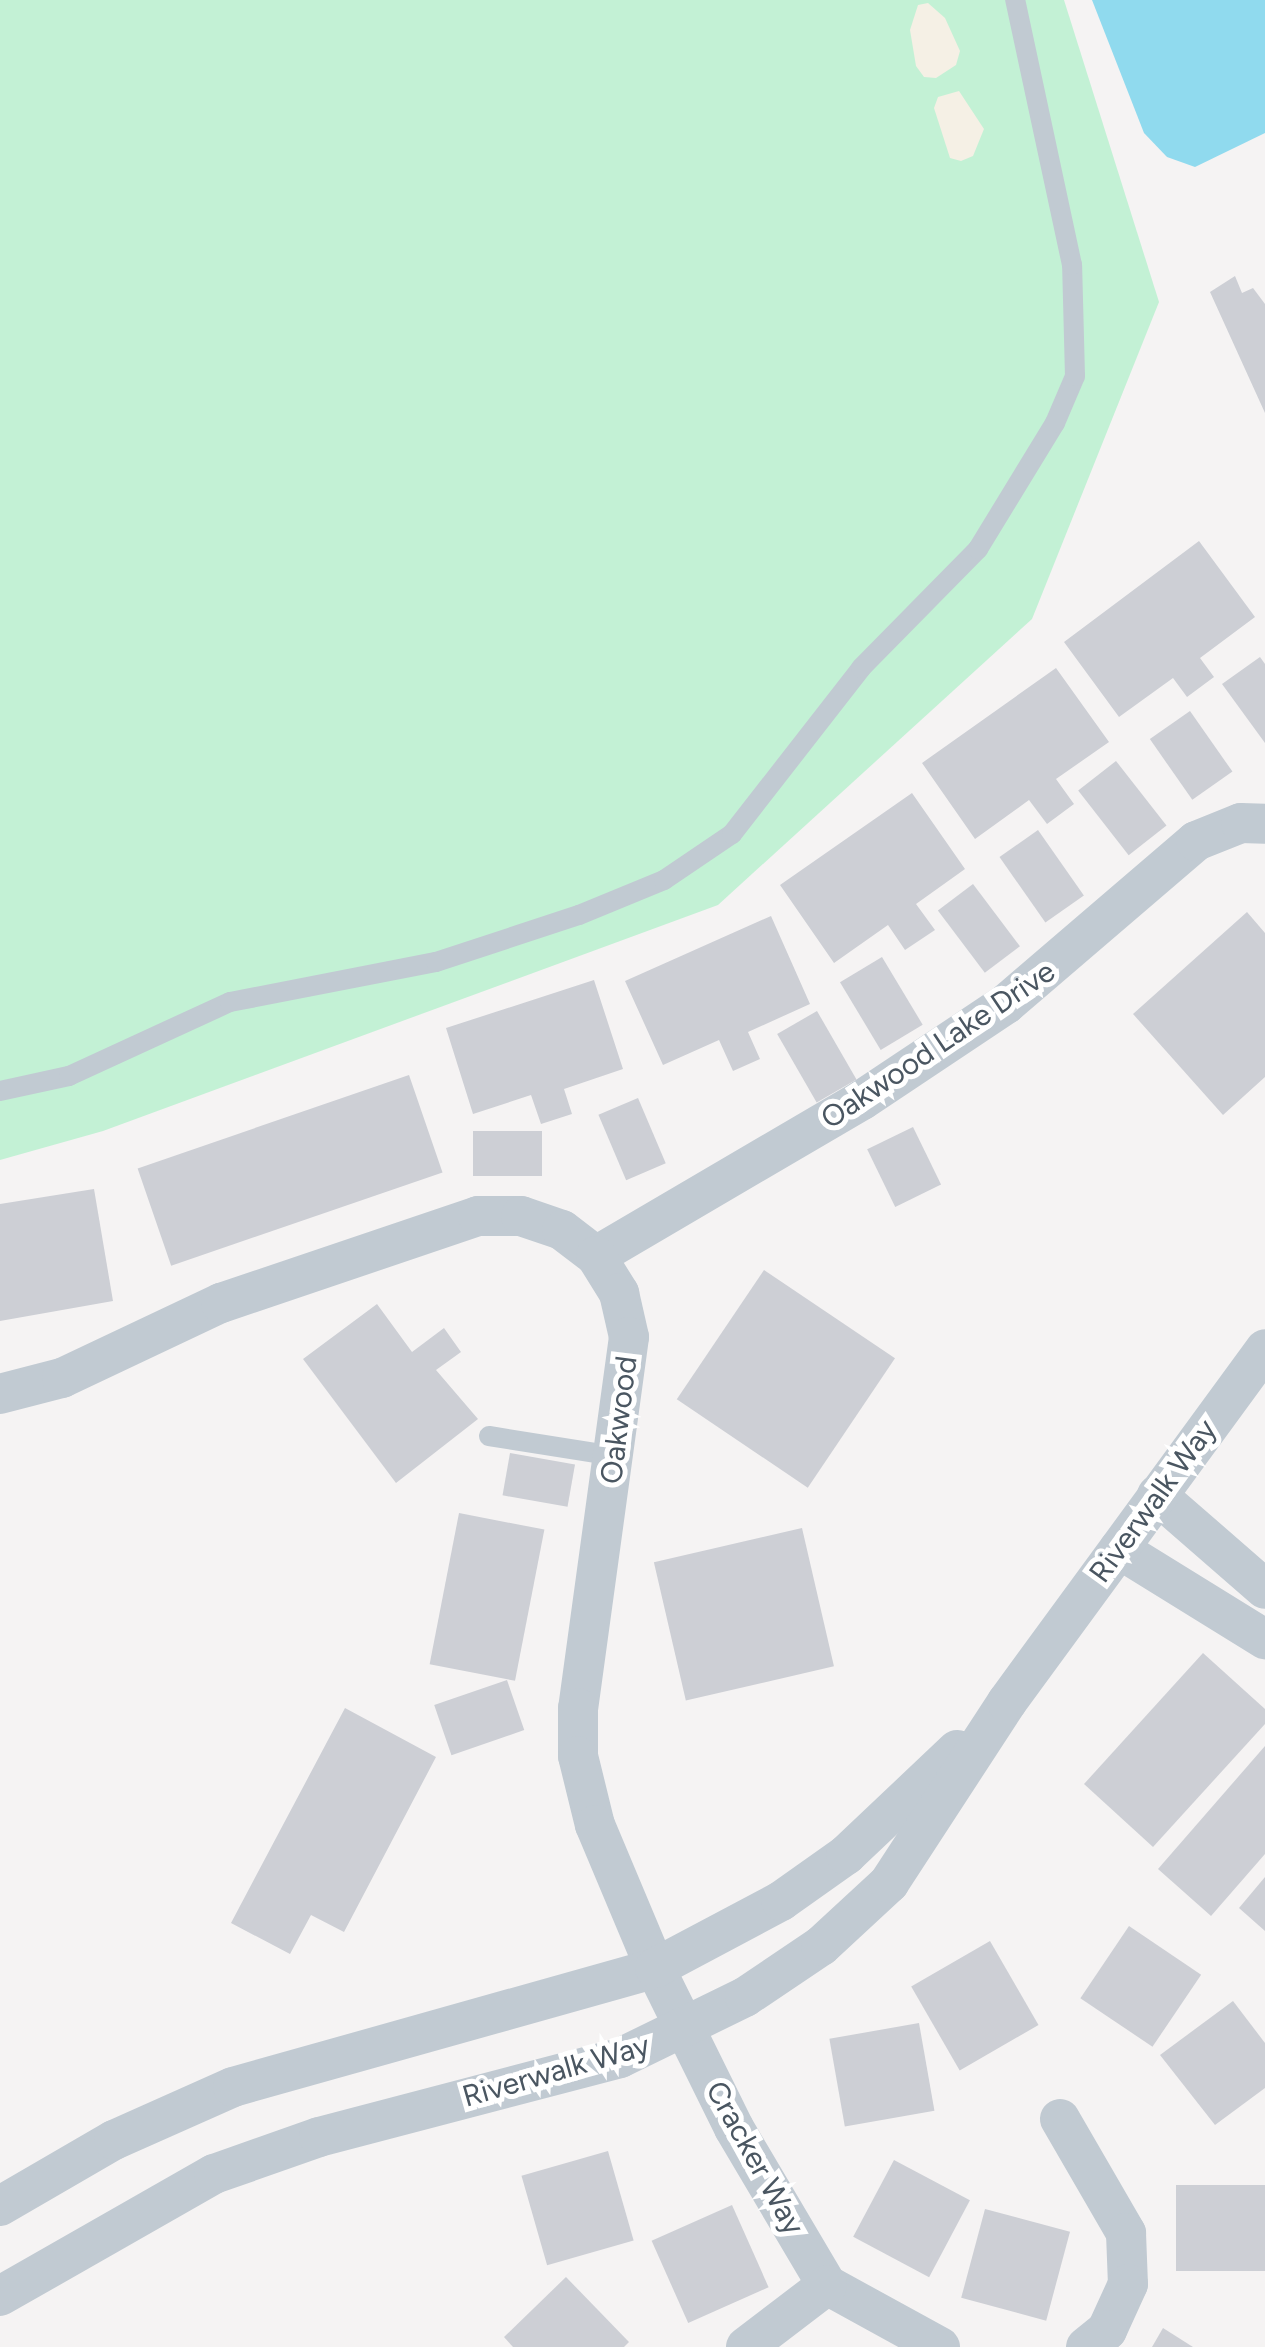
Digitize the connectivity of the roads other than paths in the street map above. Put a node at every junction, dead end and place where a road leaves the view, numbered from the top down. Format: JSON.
{"nodes":[{"id":1,"x":1015,"y":0,"type":"edge"},
{"id":2,"x":1265,"y":824,"type":"edge"},
{"id":3,"x":0,"y":1091,"type":"edge"},
{"id":4,"x":596,"y":1256,"type":"junction"},
{"id":5,"x":1265,"y":1349,"type":"edge"},
{"id":6,"x":0,"y":1394,"type":"edge"},
{"id":7,"x":489,"y":1436,"type":"dead end"},
{"id":8,"x":615,"y":1456,"type":"junction"},
{"id":9,"x":1158,"y":1495,"type":"junction"},
{"id":10,"x":1120,"y":1549,"type":"junction"},
{"id":11,"x":1265,"y":1589,"type":"edge"},
{"id":12,"x":1265,"y":1639,"type":"edge"},
{"id":13,"x":1007,"y":1702,"type":"junction"},
{"id":14,"x":654,"y":1968,"type":"junction"},
{"id":15,"x":686,"y":2030,"type":"junction"},
{"id":16,"x":1060,"y":2119,"type":"dead end"},
{"id":17,"x":0,"y":2206,"type":"edge"},
{"id":18,"x":827,"y":2285,"type":"junction"},
{"id":19,"x":0,"y":2296,"type":"edge"},
{"id":20,"x":746,"y":2347,"type":"edge"},
{"id":21,"x":940,"y":2347,"type":"edge"},
{"id":22,"x":1086,"y":2347,"type":"edge"}],
"edges":[{"from":1,"to":3,"type":"lane"},
{"from":2,"to":4,"type":"street","name":"Oakwood Lake Drive"},
{"from":4,"to":6,"type":"street","name":"Oakwood"},
{"from":4,"to":8,"type":"street","name":"Oakwood"},
{"from":5,"to":9,"type":"street","name":"Riverwalk Way"},
{"from":7,"to":8,"type":"lane"},
{"from":8,"to":14,"type":"street","name":"Oakwood"},
{"from":9,"to":10,"type":"street","name":"Riverwalk Way"},
{"from":9,"to":11,"type":"street"},
{"from":10,"to":12,"type":"street"},
{"from":10,"to":13,"type":"street","name":"Riverwalk Way"},
{"from":13,"to":14,"type":"street","name":"Riverwalk Way"},
{"from":13,"to":15,"type":"street","name":"Riverwalk Way"},
{"from":14,"to":15,"type":"street","name":"Oakwood"},
{"from":14,"to":17,"type":"street","name":"Riverwalk Way"},
{"from":15,"to":18,"type":"street","name":"Cracker Way"},
{"from":15,"to":19,"type":"street","name":"Riverwalk Way"},
{"from":16,"to":22,"type":"street"},
{"from":18,"to":20,"type":"street"},
{"from":18,"to":21,"type":"street"}]}
